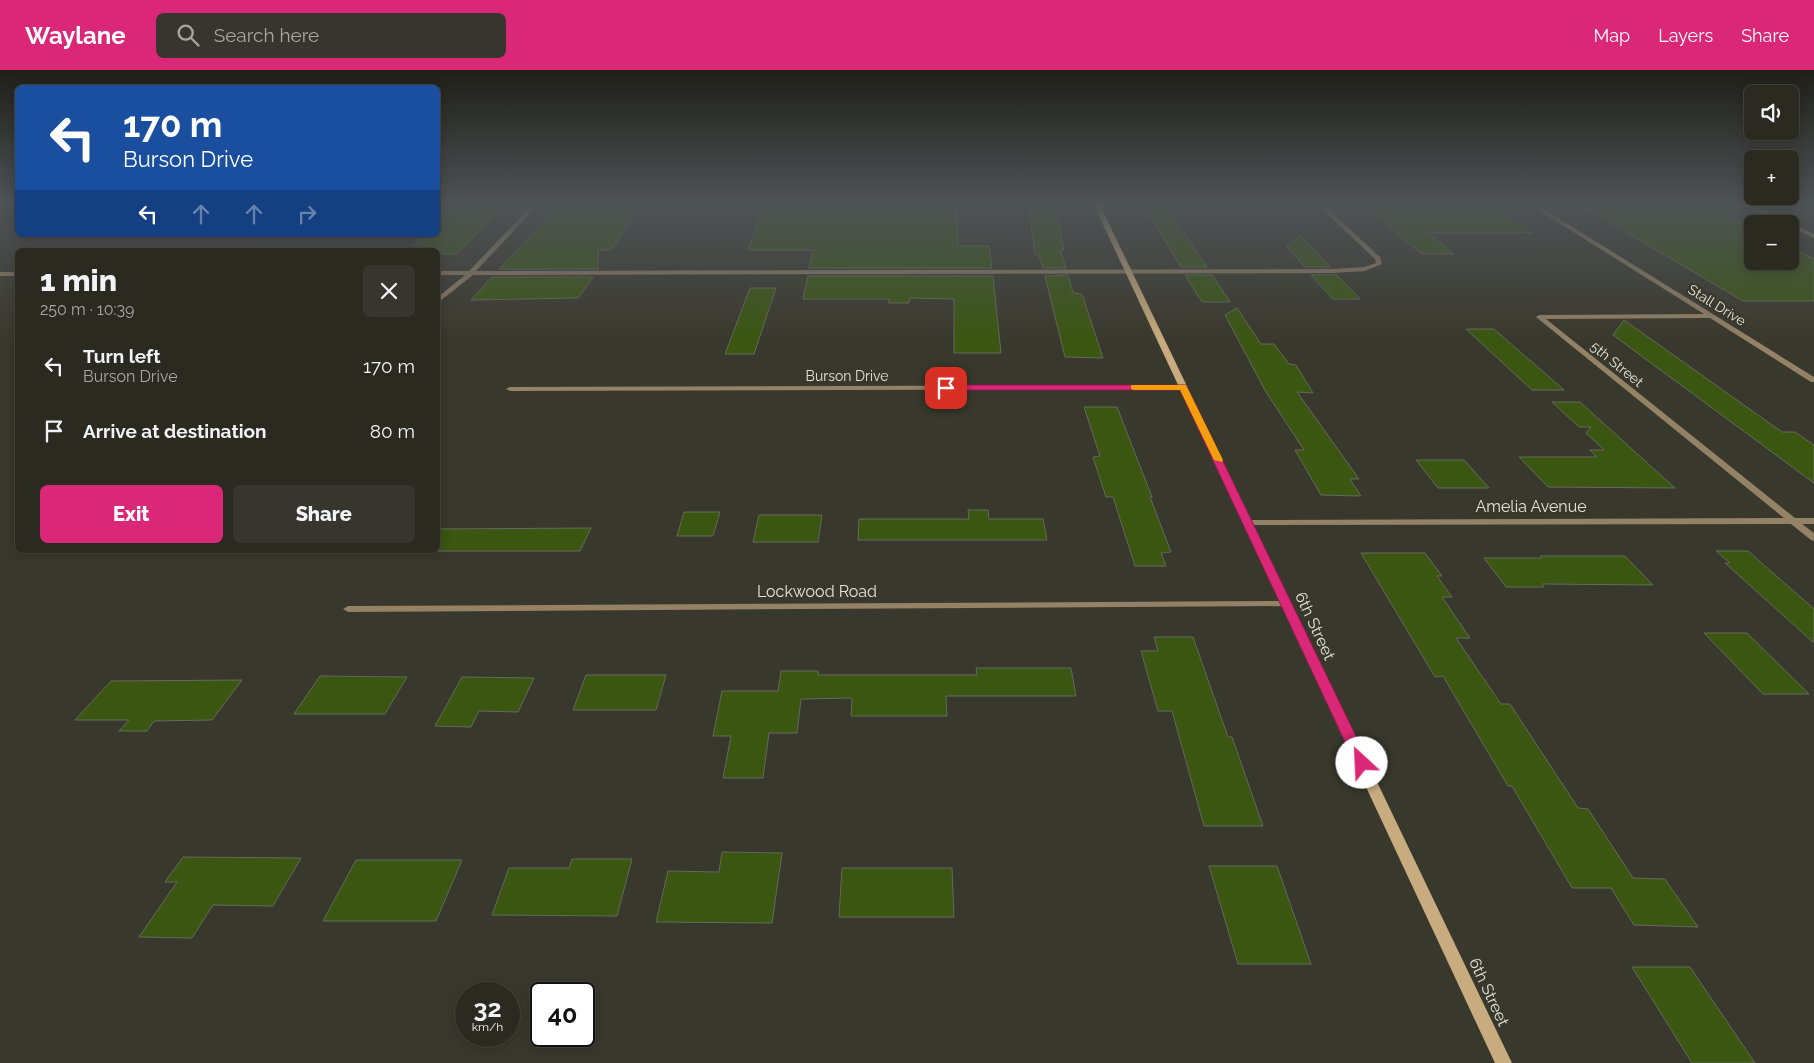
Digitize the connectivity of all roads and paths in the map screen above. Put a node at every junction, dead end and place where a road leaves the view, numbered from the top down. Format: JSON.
{"nodes":[{"id":1,"x":493,"y":249,"type":"edge"},
{"id":2,"x":1118,"y":249,"type":"edge"},
{"id":3,"x":1369,"y":249,"type":"edge"},
{"id":4,"x":1604,"y":249,"type":"edge"},
{"id":5,"x":1129,"y":271,"type":"junction"},
{"id":6,"x":440,"y":273,"type":"edge"},
{"id":7,"x":471,"y":273,"type":"junction"},
{"id":8,"x":0,"y":274,"type":"edge"},
{"id":9,"x":15,"y":274,"type":"edge"},
{"id":10,"x":440,"y":298,"type":"edge"},
{"id":11,"x":1711,"y":316,"type":"junction"},
{"id":12,"x":1814,"y":380,"type":"edge"},
{"id":13,"x":1183,"y":387,"type":"junction"},
{"id":14,"x":510,"y":389,"type":"dead end"},
{"id":15,"x":1792,"y":521,"type":"junction"},
{"id":16,"x":1814,"y":521,"type":"edge"},
{"id":17,"x":1248,"y":523,"type":"junction"},
{"id":18,"x":1814,"y":538,"type":"edge"},
{"id":19,"x":1287,"y":604,"type":"junction"},
{"id":20,"x":348,"y":609,"type":"dead end"},
{"id":21,"x":1504,"y":1063,"type":"edge"}],
"edges":[{"from":1,"to":7,"type":"street"},
{"from":2,"to":5,"type":"street","name":"6th Street"},
{"from":3,"to":5,"type":"street"},
{"from":4,"to":11,"type":"street","name":"Stall Drive"},
{"from":5,"to":7,"type":"street"},
{"from":5,"to":13,"type":"street","name":"6th Street"},
{"from":6,"to":7,"type":"street"},
{"from":7,"to":10,"type":"street"},
{"from":8,"to":9,"type":"street"},
{"from":11,"to":12,"type":"street","name":"Stall Drive"},
{"from":11,"to":15,"type":"street","name":"5th Street"},
{"from":13,"to":14,"type":"street","name":"Burson Drive"},
{"from":13,"to":17,"type":"street","name":"6th Street"},
{"from":15,"to":16,"type":"street","name":"Amelia Avenue"},
{"from":15,"to":17,"type":"street","name":"Amelia Avenue"},
{"from":15,"to":18,"type":"street","name":"5th Street"},
{"from":17,"to":19,"type":"street","name":"6th Street"},
{"from":19,"to":20,"type":"street","name":"Lockwood Road"},
{"from":19,"to":21,"type":"street","name":"6th Street"}]}
